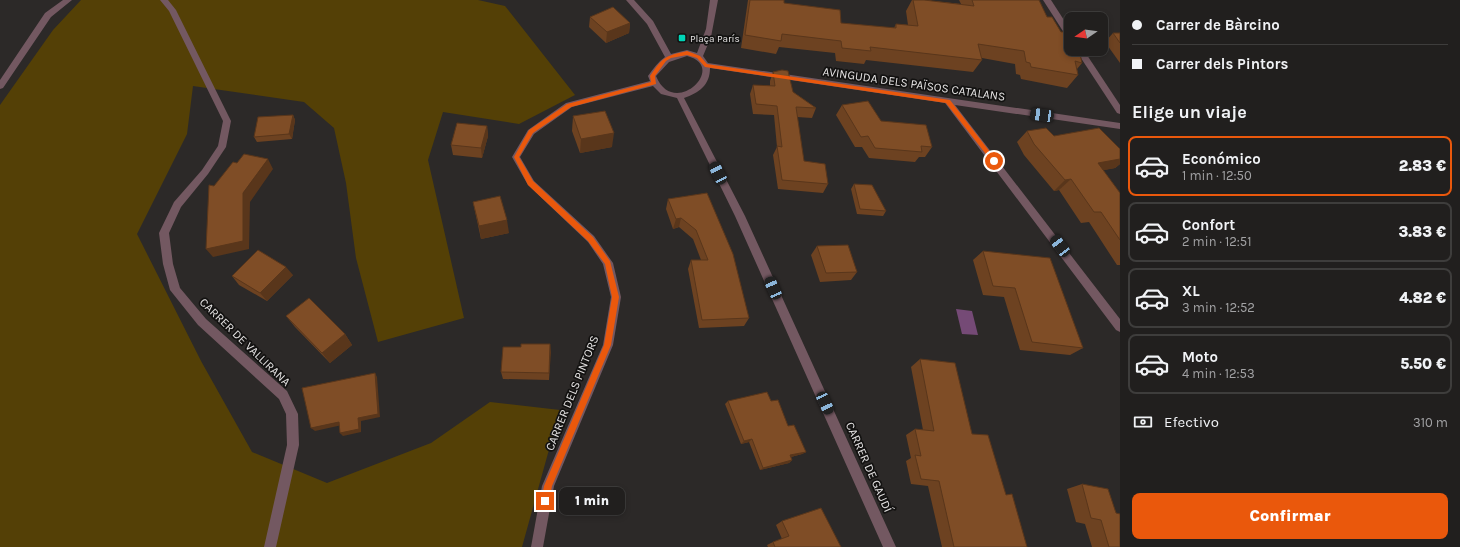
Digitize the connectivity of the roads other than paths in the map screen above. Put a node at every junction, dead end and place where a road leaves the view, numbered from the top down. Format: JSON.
{"nodes":[{"id":1,"x":68,"y":0,"type":"edge"},
{"id":2,"x":164,"y":0,"type":"edge"},
{"id":3,"x":630,"y":0,"type":"edge"},
{"id":4,"x":714,"y":0,"type":"edge"},
{"id":5,"x":1047,"y":0,"type":"edge"},
{"id":6,"x":1064,"y":26,"type":"edge"},
{"id":7,"x":669,"y":56,"type":"junction"},
{"id":8,"x":1084,"y":56,"type":"edge"},
{"id":9,"x":699,"y":57,"type":"junction"},
{"id":10,"x":705,"y":65,"type":"junction"},
{"id":11,"x":654,"y":83,"type":"junction"},
{"id":12,"x":0,"y":86,"type":"edge"},
{"id":13,"x":679,"y":95,"type":"junction"},
{"id":14,"x":948,"y":101,"type":"junction"},
{"id":15,"x":1120,"y":111,"type":"edge"},
{"id":16,"x":1120,"y":126,"type":"edge"},
{"id":17,"x":1120,"y":327,"type":"edge"},
{"id":18,"x":270,"y":547,"type":"edge"},
{"id":19,"x":537,"y":547,"type":"edge"},
{"id":20,"x":890,"y":547,"type":"edge"}],
"edges":[{"from":1,"to":12,"type":"street"},
{"from":2,"to":18,"type":"street","name":"CARRER DE VALLIRANA"},
{"from":3,"to":7,"type":"street"},
{"from":4,"to":9,"type":"street"},
{"from":5,"to":6,"type":"street"},
{"from":7,"to":9,"type":"street"},
{"from":7,"to":11,"type":"street"},
{"from":8,"to":15,"type":"street"},
{"from":9,"to":10,"type":"street"},
{"from":10,"to":13,"type":"street"},
{"from":10,"to":14,"type":"street","name":"AVINGUDA DELS PAÏSOS CATALANS"},
{"from":11,"to":13,"type":"street"},
{"from":11,"to":19,"type":"street","name":"CARRER DELS PINTORS"},
{"from":13,"to":20,"type":"street","name":"CARRER DE GAUDÍ"},
{"from":14,"to":16,"type":"street","name":"AVINGUDA DELS PAÏSOS CATALANS"},
{"from":14,"to":17,"type":"street"}]}
